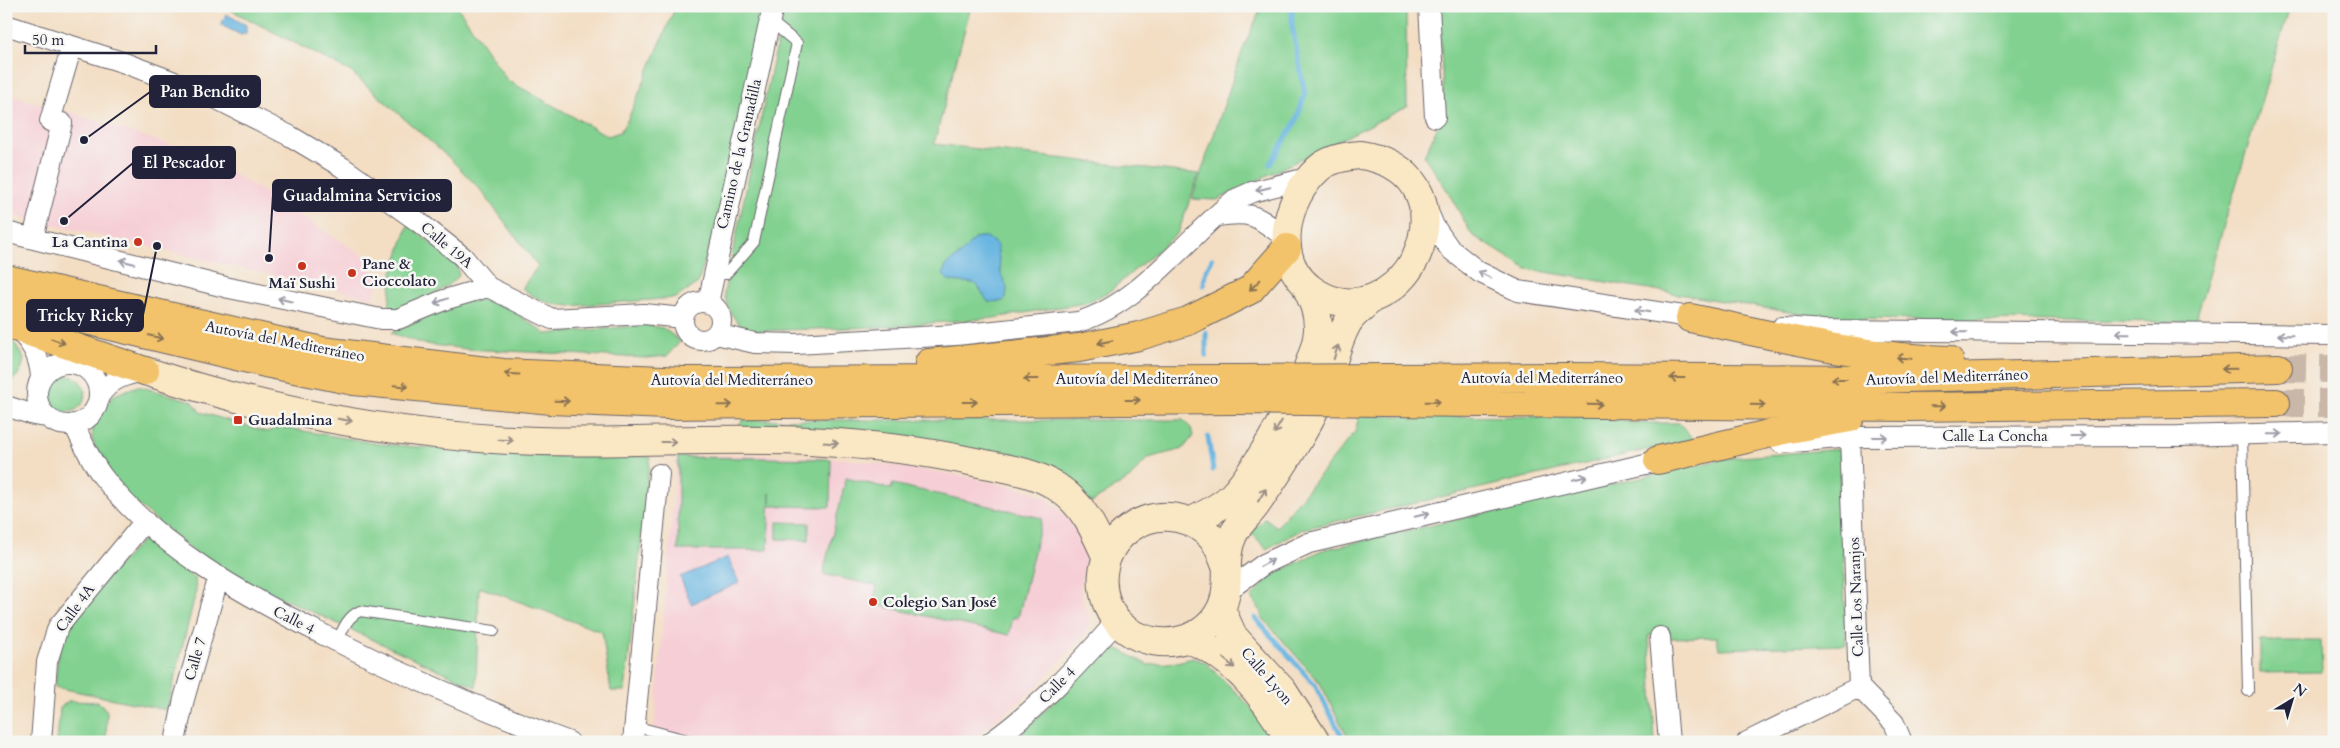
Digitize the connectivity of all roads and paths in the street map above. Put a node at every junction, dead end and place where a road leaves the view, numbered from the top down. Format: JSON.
{"nodes":[{"id":1,"x":1429,"y":6,"type":"edge"},
{"id":2,"x":772,"y":13,"type":"edge"},
{"id":3,"x":6,"y":25,"type":"edge"},
{"id":4,"x":72,"y":46,"type":"junction"},
{"id":5,"x":1434,"y":117,"type":"dead end"},
{"id":6,"x":1310,"y":177,"type":"junction"},
{"id":7,"x":1424,"y":204,"type":"junction"},
{"id":8,"x":1217,"y":216,"type":"junction"},
{"id":9,"x":6,"y":232,"type":"edge"},
{"id":10,"x":33,"y":238,"type":"junction"},
{"id":11,"x":1287,"y":243,"type":"junction"},
{"id":12,"x":6,"y":269,"type":"edge"},
{"id":13,"x":713,"y":274,"type":"junction"},
{"id":14,"x":6,"y":279,"type":"edge"},
{"id":15,"x":1305,"y":284,"type":"junction"},
{"id":16,"x":488,"y":287,"type":"junction"},
{"id":17,"x":62,"y":293,"type":"junction"},
{"id":18,"x":1370,"y":300,"type":"junction"},
{"id":19,"x":708,"y":303,"type":"junction"},
{"id":20,"x":8,"y":317,"type":"edge"},
{"id":21,"x":683,"y":318,"type":"junction"},
{"id":22,"x":1690,"y":318,"type":"junction"},
{"id":23,"x":716,"y":334,"type":"junction"},
{"id":24,"x":2334,"y":335,"type":"edge"},
{"id":25,"x":2278,"y":368,"type":"tunnel mouth"},
{"id":26,"x":145,"y":371,"type":"junction"},
{"id":27,"x":2127,"y":372,"type":"junction"},
{"id":28,"x":561,"y":377,"type":"junction"},
{"id":29,"x":40,"y":381,"type":"junction"},
{"id":30,"x":1236,"y":389,"type":"junction"},
{"id":31,"x":1386,"y":390,"type":"junction"},
{"id":32,"x":99,"y":396,"type":"junction"},
{"id":33,"x":6,"y":400,"type":"edge"},
{"id":34,"x":2276,"y":403,"type":"tunnel mouth"},
{"id":35,"x":6,"y":406,"type":"edge"},
{"id":36,"x":1909,"y":406,"type":"junction"},
{"id":37,"x":48,"y":417,"type":"junction"},
{"id":38,"x":74,"y":424,"type":"junction"},
{"id":39,"x":2334,"y":432,"type":"edge"},
{"id":40,"x":2242,"y":434,"type":"junction"},
{"id":41,"x":1850,"y":437,"type":"junction"},
{"id":42,"x":1658,"y":460,"type":"junction"},
{"id":43,"x":659,"y":474,"type":"dead end"},
{"id":44,"x":145,"y":521,"type":"junction"},
{"id":45,"x":1190,"y":522,"type":"junction"},
{"id":46,"x":1106,"y":556,"type":"junction"},
{"id":47,"x":219,"y":576,"type":"junction"},
{"id":48,"x":1225,"y":590,"type":"junction"},
{"id":49,"x":1116,"y":621,"type":"junction"},
{"id":50,"x":494,"y":631,"type":"dead end"},
{"id":51,"x":1660,"y":637,"type":"dead end"},
{"id":52,"x":1188,"y":639,"type":"junction"},
{"id":53,"x":337,"y":642,"type":"junction"},
{"id":54,"x":1859,"y":687,"type":"junction"},
{"id":55,"x":2248,"y":691,"type":"dead end"},
{"id":56,"x":633,"y":734,"type":"edge"},
{"id":57,"x":41,"y":742,"type":"edge"},
{"id":58,"x":175,"y":742,"type":"edge"},
{"id":59,"x":569,"y":742,"type":"edge"},
{"id":60,"x":695,"y":742,"type":"edge"},
{"id":61,"x":991,"y":742,"type":"edge"},
{"id":62,"x":1291,"y":742,"type":"edge"},
{"id":63,"x":1316,"y":742,"type":"edge"},
{"id":64,"x":1669,"y":742,"type":"edge"},
{"id":65,"x":1747,"y":742,"type":"edge"},
{"id":66,"x":1902,"y":742,"type":"edge"}],
"edges":[{"from":1,"to":5,"type":"street"},
{"from":2,"to":13,"type":"street","name":"Camino de la Granadilla"},
{"from":2,"to":13,"type":"lane"},
{"from":3,"to":4,"type":"street","name":"Calle 19A"},
{"from":4,"to":10,"type":"street"},
{"from":4,"to":16,"type":"street","name":"Calle 19A"},
{"from":6,"to":7,"type":"street"},
{"from":6,"to":8,"type":"street","one_way":true},
{"from":6,"to":11,"type":"street"},
{"from":7,"to":18,"type":"street"},
{"from":22,"to":7,"type":"street","one_way":true},
{"from":8,"to":11,"type":"street"},
{"from":8,"to":23,"type":"street"},
{"from":9,"to":10,"type":"street","name":"Calle 19A"},
{"from":16,"to":10,"type":"street","name":"Calle 19A","one_way":true},
{"from":11,"to":15,"type":"street"},
{"from":11,"to":28,"type":"highway","one_way":true},
{"from":12,"to":17,"type":"lane"},
{"from":13,"to":19,"type":"street","name":"Camino de la Granadilla"},
{"from":14,"to":17,"type":"highway","name":"Autovía del Mediterráneo"},
{"from":15,"to":18,"type":"street"},
{"from":15,"to":45,"type":"street","one_way":true},
{"from":16,"to":21,"type":"street"},
{"from":28,"to":17,"type":"highway","name":"Autovía del Mediterráneo","one_way":true},
{"from":48,"to":18,"type":"street","one_way":true},
{"from":19,"to":21,"type":"street"},
{"from":19,"to":23,"type":"street"},
{"from":20,"to":26,"type":"highway","one_way":true},
{"from":20,"to":29,"type":"street"},
{"from":20,"to":30,"type":"highway","name":"Autovía del Mediterráneo","one_way":true},
{"from":21,"to":23,"type":"street"},
{"from":24,"to":22,"type":"street","one_way":true},
{"from":27,"to":22,"type":"highway","one_way":true},
{"from":25,"to":27,"type":"highway","name":"Autovía del Mediterráneo","one_way":true},
{"from":26,"to":32,"type":"street"},
{"from":26,"to":46,"type":"street","one_way":true},
{"from":27,"to":31,"type":"highway","name":"Autovía del Mediterráneo","one_way":true},
{"from":30,"to":28,"type":"highway","name":"Autovía del Mediterráneo","one_way":true},
{"from":29,"to":32,"type":"street"},
{"from":29,"to":33,"type":"street"},
{"from":29,"to":37,"type":"street"},
{"from":30,"to":31,"type":"highway","name":"Autovía del Mediterráneo","bridge":true},
{"from":31,"to":36,"type":"highway","name":"Autovía del Mediterráneo","one_way":true},
{"from":32,"to":38,"type":"street"},
{"from":36,"to":34,"type":"highway","name":"Autovía del Mediterráneo","one_way":true},
{"from":35,"to":37,"type":"street"},
{"from":36,"to":42,"type":"highway"},
{"from":37,"to":38,"type":"street"},
{"from":38,"to":44,"type":"street","name":"Calle 4"},
{"from":40,"to":39,"type":"street","name":"Calle La Concha","one_way":true},
{"from":41,"to":40,"type":"street","name":"Calle La Concha","one_way":true},
{"from":40,"to":55,"type":"lane"},
{"from":41,"to":42,"type":"street","name":"Calle La Concha"},
{"from":41,"to":54,"type":"street","name":"Calle Los Naranjos"},
{"from":48,"to":42,"type":"street","name":"Calle La Concha","one_way":true},
{"from":43,"to":56,"type":"street"},
{"from":44,"to":47,"type":"street","name":"Calle 4"},
{"from":44,"to":57,"type":"street","name":"Calle 4A"},
{"from":45,"to":46,"type":"street"},
{"from":45,"to":48,"type":"street"},
{"from":46,"to":49,"type":"street"},
{"from":47,"to":53,"type":"street","name":"Calle 4"},
{"from":47,"to":58,"type":"street","name":"Calle 7"},
{"from":48,"to":52,"type":"street"},
{"from":48,"to":63,"type":"street","name":"Calle Lyon"},
{"from":49,"to":52,"type":"street"},
{"from":49,"to":61,"type":"street","name":"Calle 4"},
{"from":50,"to":53,"type":"lane"},
{"from":51,"to":64,"type":"street"},
{"from":52,"to":62,"type":"street","name":"Calle Lyon","one_way":true},
{"from":53,"to":59,"type":"street","name":"Calle 4"},
{"from":54,"to":65,"type":"street"},
{"from":54,"to":66,"type":"street"},
{"from":56,"to":60,"type":"lane"}]}
